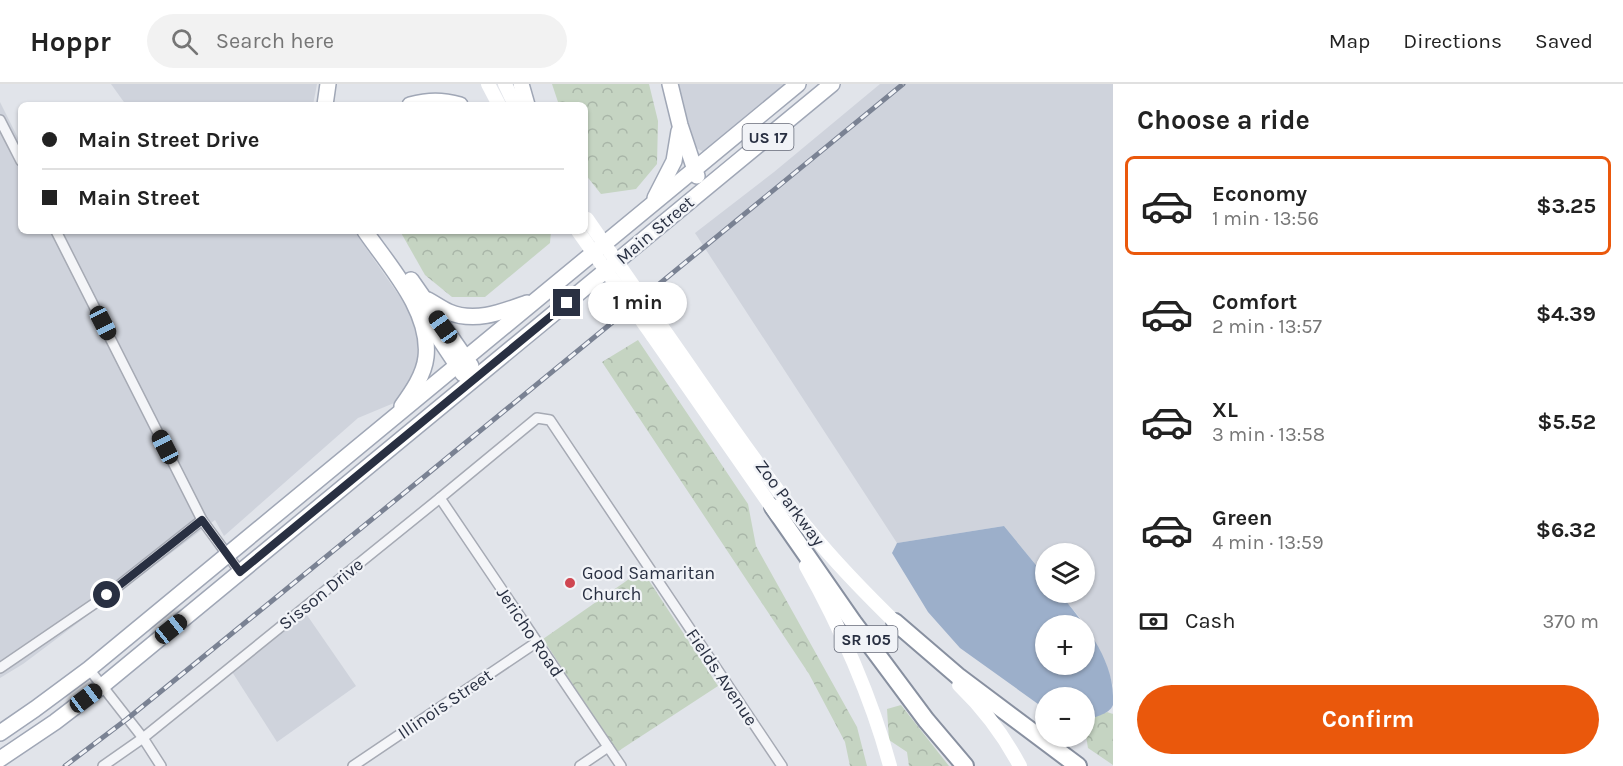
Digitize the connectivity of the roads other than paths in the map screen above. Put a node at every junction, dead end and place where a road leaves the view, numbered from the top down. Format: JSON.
{"nodes":[{"id":1,"x":328,"y":84,"type":"edge"},
{"id":2,"x":488,"y":84,"type":"edge"},
{"id":3,"x":504,"y":84,"type":"edge"},
{"id":4,"x":521,"y":84,"type":"edge"},
{"id":5,"x":670,"y":84,"type":"edge"},
{"id":6,"x":798,"y":84,"type":"edge"},
{"id":7,"x":832,"y":84,"type":"edge"},
{"id":8,"x":325,"y":102,"type":"edge"},
{"id":9,"x":420,"y":102,"type":"edge"},
{"id":10,"x":451,"y":102,"type":"edge"},
{"id":11,"x":497,"y":102,"type":"edge"},
{"id":12,"x":513,"y":102,"type":"edge"},
{"id":13,"x":526,"y":102,"type":"edge"},
{"id":14,"x":0,"y":120,"type":"edge"},
{"id":15,"x":680,"y":125,"type":"junction"},
{"id":16,"x":18,"y":155,"type":"edge"},
{"id":17,"x":695,"y":170,"type":"junction"},
{"id":18,"x":703,"y":190,"type":"junction"},
{"id":19,"x":651,"y":206,"type":"junction"},
{"id":20,"x":588,"y":221,"type":"edge"},
{"id":21,"x":58,"y":234,"type":"edge"},
{"id":22,"x":367,"y":234,"type":"edge"},
{"id":23,"x":378,"y":234,"type":"edge"},
{"id":24,"x":580,"y":234,"type":"edge"},
{"id":25,"x":416,"y":296,"type":"junction"},
{"id":26,"x":540,"y":298,"type":"junction"},
{"id":27,"x":657,"y":331,"type":"junction"},
{"id":28,"x":462,"y":363,"type":"junction"},
{"id":29,"x":474,"y":380,"type":"junction"},
{"id":30,"x":537,"y":417,"type":"joint"},
{"id":31,"x":390,"y":422,"type":"junction"},
{"id":32,"x":440,"y":498,"type":"junction"},
{"id":33,"x":772,"y":507,"type":"junction"},
{"id":34,"x":202,"y":520,"type":"junction"},
{"id":35,"x":228,"y":555,"type":"junction"},
{"id":36,"x":240,"y":572,"type":"junction"},
{"id":37,"x":895,"y":622,"type":"junction"},
{"id":38,"x":537,"y":642,"type":"junction"},
{"id":39,"x":0,"y":668,"type":"edge"},
{"id":40,"x":88,"y":669,"type":"junction"},
{"id":41,"x":102,"y":686,"type":"junction"},
{"id":42,"x":0,"y":733,"type":"edge"},
{"id":43,"x":142,"y":738,"type":"junction"},
{"id":44,"x":608,"y":747,"type":"junction"},
{"id":45,"x":0,"y":759,"type":"edge"},
{"id":46,"x":103,"y":766,"type":"edge"},
{"id":47,"x":161,"y":766,"type":"edge"},
{"id":48,"x":353,"y":766,"type":"edge"},
{"id":49,"x":579,"y":766,"type":"edge"},
{"id":50,"x":621,"y":766,"type":"edge"},
{"id":51,"x":782,"y":766,"type":"edge"},
{"id":52,"x":890,"y":766,"type":"edge"},
{"id":53,"x":965,"y":766,"type":"edge"},
{"id":54,"x":1020,"y":766,"type":"edge"},
{"id":55,"x":1078,"y":766,"type":"edge"}],
"edges":[{"from":1,"to":8,"type":"main road"},
{"from":2,"to":11,"type":"main road"},
{"from":3,"to":12,"type":"main road"},
{"from":4,"to":13,"type":"main road"},
{"from":5,"to":15,"type":"main road"},
{"from":6,"to":17,"type":"main road","name":"Main Street","number":"US 17"},
{"from":7,"to":18,"type":"main road","name":"Main Street","number":"US 17"},
{"from":9,"to":10,"type":"main road"},
{"from":14,"to":16,"type":"street"},
{"from":15,"to":17,"type":"main road"},
{"from":15,"to":19,"type":"main road"},
{"from":17,"to":18,"type":"main road"},
{"from":17,"to":19,"type":"main road","name":"Main Street","number":"US 17"},
{"from":18,"to":29,"type":"main road","name":"Main Street","number":"US 17"},
{"from":19,"to":26,"type":"main road","name":"Main Street","number":"US 17"},
{"from":20,"to":27,"type":"main road","name":"Zoo Parkway","number":"SR 105","bridge":true},
{"from":21,"to":34,"type":"street"},
{"from":22,"to":25,"type":"main road"},
{"from":23,"to":25,"type":"main road"},
{"from":24,"to":27,"type":"main road","name":"Zoo Parkway","number":"SR 105","bridge":true},
{"from":25,"to":26,"type":"main road"},
{"from":25,"to":28,"type":"main road"},
{"from":25,"to":31,"type":"main road"},
{"from":26,"to":28,"type":"main road","name":"Main Street","number":"US 17"},
{"from":27,"to":33,"type":"main road","name":"Zoo Parkway","number":"SR 105"},
{"from":27,"to":37,"type":"main road","name":"Zoo Parkway","number":"SR 105"},
{"from":28,"to":29,"type":"main road"},
{"from":28,"to":31,"type":"main road","name":"Main Street","number":"US 17"},
{"from":29,"to":36,"type":"main road","name":"Main Street","number":"US 17"},
{"from":30,"to":32,"type":"street","name":"Sisson Drive"},
{"from":30,"to":51,"type":"street","name":"Fields Avenue"},
{"from":31,"to":35,"type":"main road","name":"Main Street","number":"US 17"},
{"from":32,"to":38,"type":"street","name":"Jericho Road"},
{"from":32,"to":43,"type":"street","name":"Sisson Drive"},
{"from":33,"to":52,"type":"main road","name":"Zoo Parkway"},
{"from":33,"to":53,"type":"highway","number":"SR 105"},
{"from":34,"to":35,"type":"street"},
{"from":34,"to":39,"type":"street"},
{"from":35,"to":36,"type":"street"},
{"from":35,"to":40,"type":"main road","name":"Main Street","number":"US 17"},
{"from":36,"to":41,"type":"main road","name":"Main Street","number":"US 17"},
{"from":37,"to":54,"type":"main road","name":"Zoo Parkway"},
{"from":37,"to":55,"type":"highway","number":"SR 105"},
{"from":38,"to":44,"type":"street","name":"Jericho Road"},
{"from":38,"to":48,"type":"street","name":"Illinois Street"},
{"from":40,"to":41,"type":"street"},
{"from":40,"to":42,"type":"main road","name":"Main Street","number":"US 17"},
{"from":41,"to":43,"type":"street"},
{"from":41,"to":45,"type":"main road","name":"Main Street","number":"US 17"},
{"from":43,"to":46,"type":"street","name":"Sisson Drive"},
{"from":43,"to":47,"type":"street"},
{"from":44,"to":49,"type":"street"},
{"from":44,"to":50,"type":"street","name":"Jericho Road"}]}
